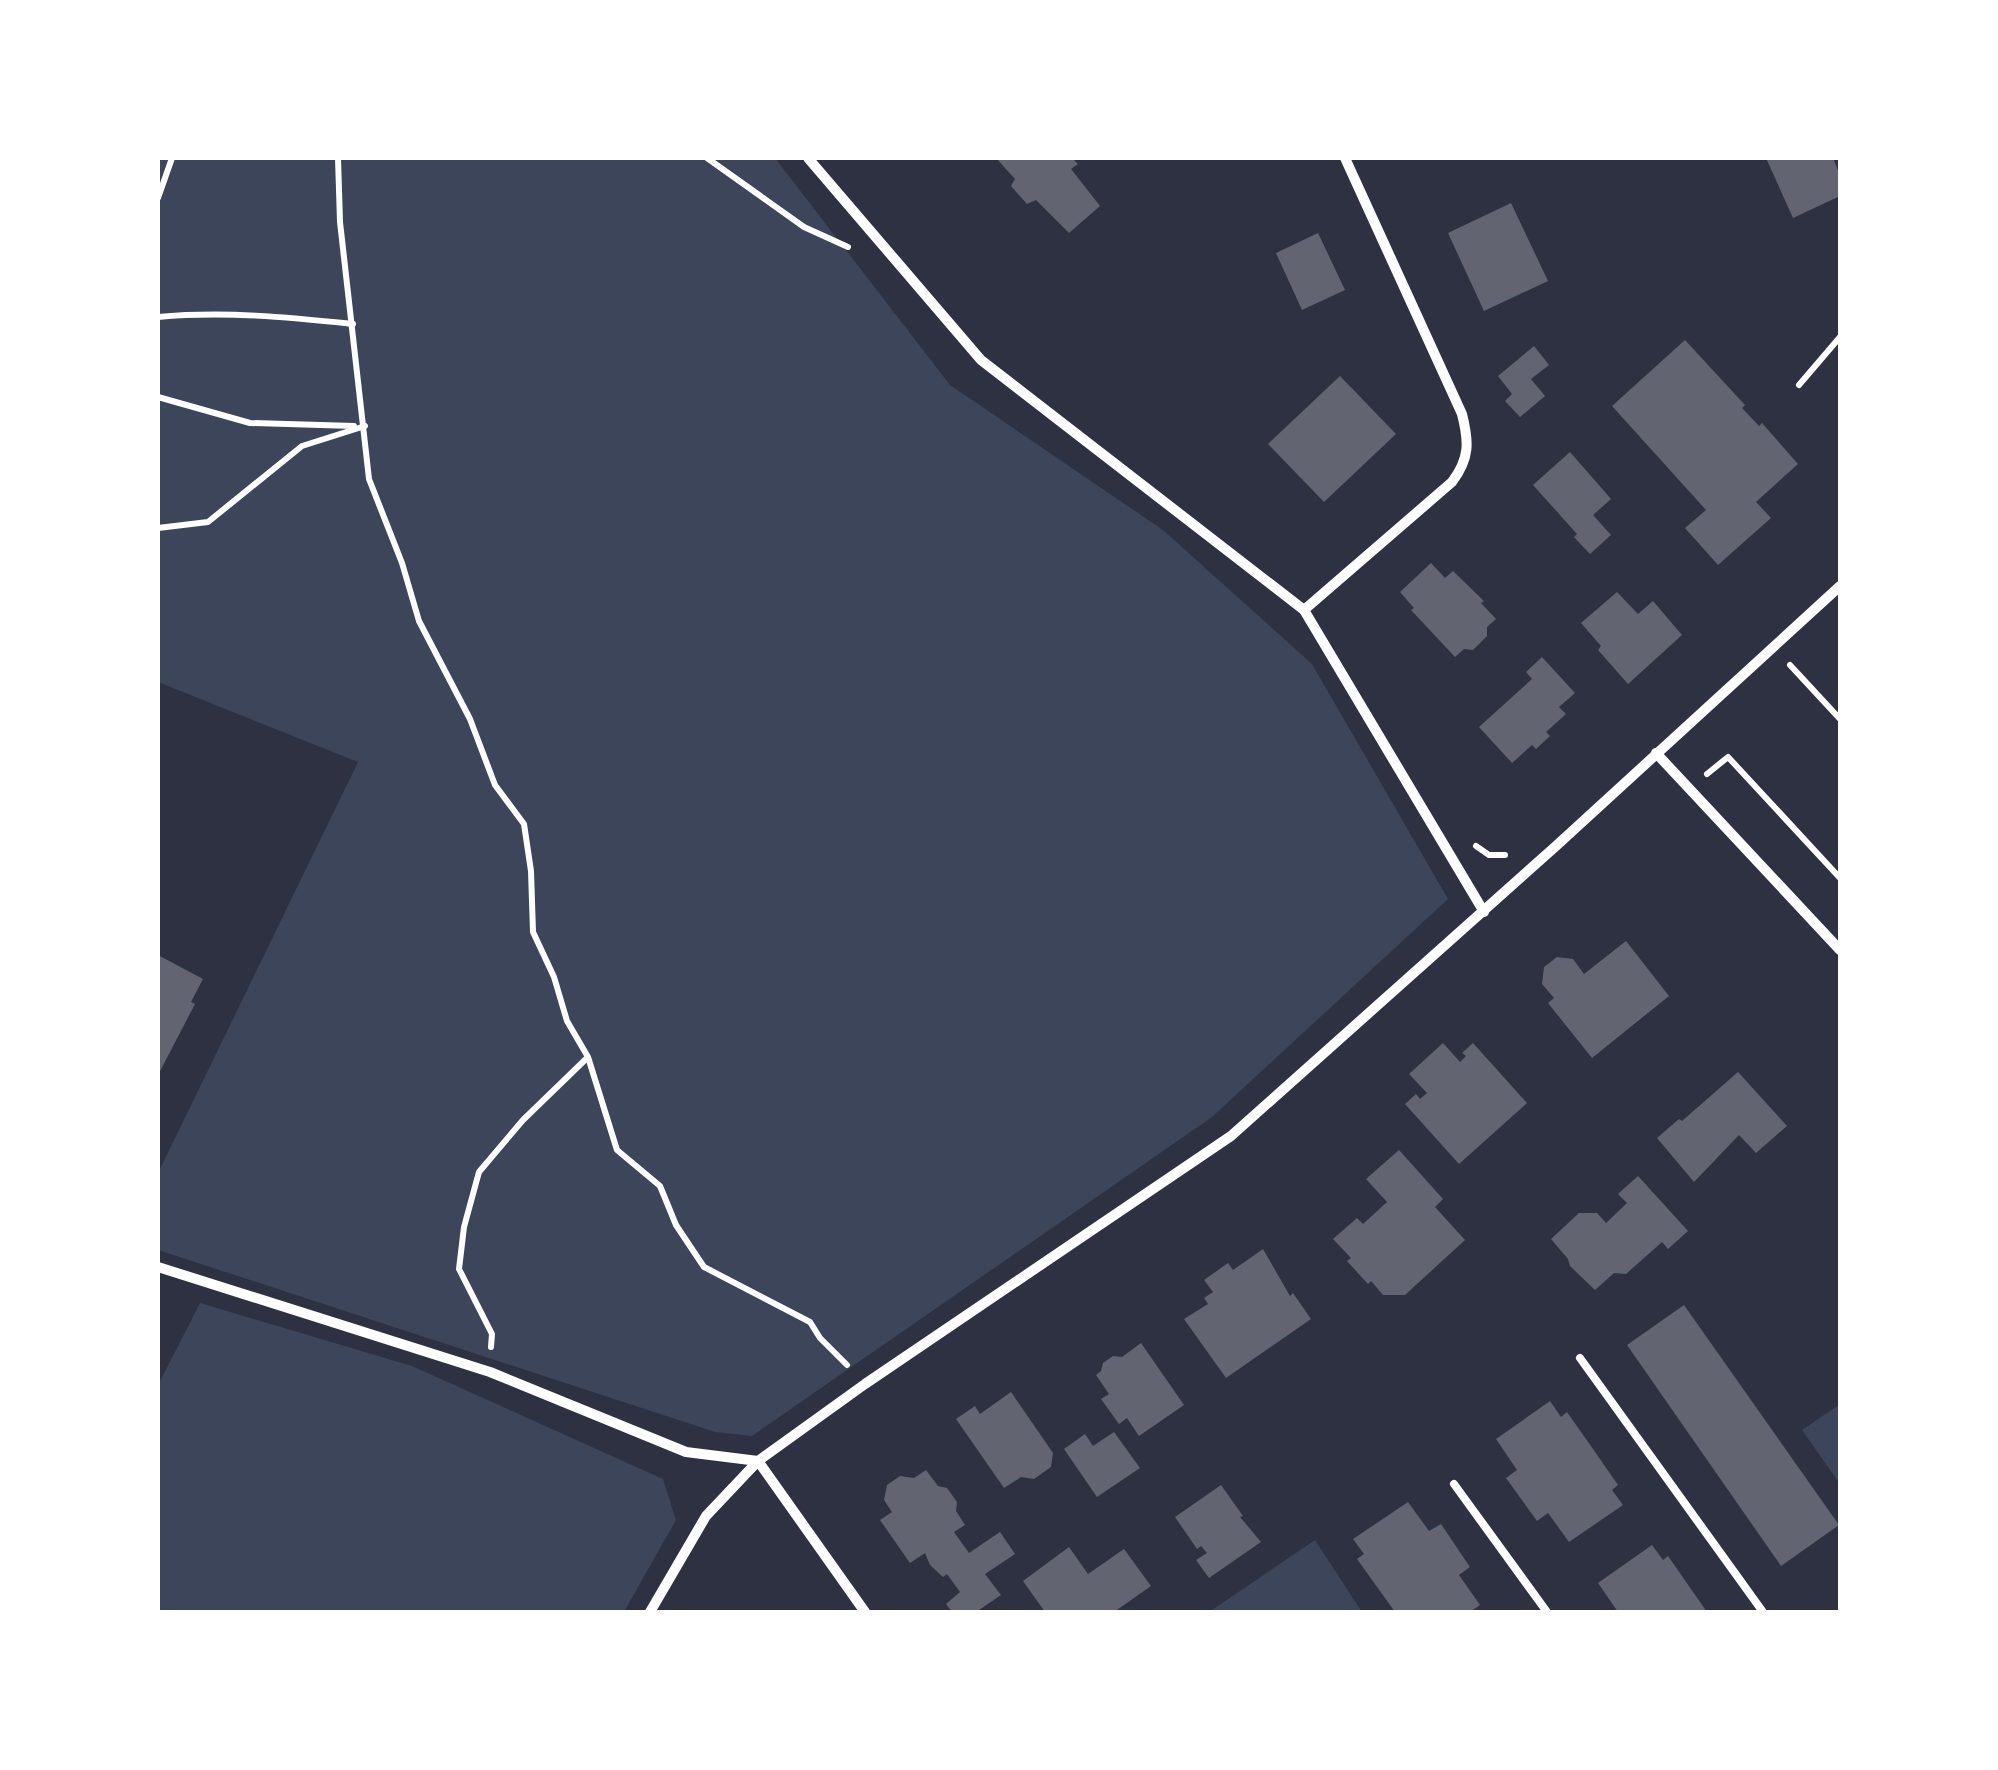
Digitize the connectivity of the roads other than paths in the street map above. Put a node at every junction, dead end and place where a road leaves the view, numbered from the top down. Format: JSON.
{"nodes":[{"id":1,"x":808,"y":158,"type":"edge"},
{"id":2,"x":1345,"y":158,"type":"edge"},
{"id":3,"x":1840,"y":586,"type":"edge"},
{"id":4,"x":1304,"y":610,"type":"junction"},
{"id":5,"x":1656,"y":753,"type":"junction"},
{"id":6,"x":1484,"y":912,"type":"junction"},
{"id":7,"x":1840,"y":950,"type":"edge"},
{"id":8,"x":158,"y":1267,"type":"edge"},
{"id":9,"x":1580,"y":1358,"type":"dead end"},
{"id":10,"x":758,"y":1462,"type":"junction"},
{"id":11,"x":1454,"y":1484,"type":"dead end"},
{"id":12,"x":650,"y":1612,"type":"edge"},
{"id":13,"x":865,"y":1612,"type":"edge"},
{"id":14,"x":1548,"y":1612,"type":"edge"},
{"id":15,"x":1763,"y":1612,"type":"edge"}],
"edges":[{"from":1,"to":4,"type":"street"},
{"from":2,"to":4,"type":"street"},
{"from":3,"to":5,"type":"street"},
{"from":4,"to":6,"type":"street"},
{"from":5,"to":6,"type":"street"},
{"from":5,"to":7,"type":"street"},
{"from":6,"to":10,"type":"street"},
{"from":8,"to":10,"type":"street"},
{"from":9,"to":15,"type":"lane"},
{"from":10,"to":12,"type":"street"},
{"from":10,"to":13,"type":"street"},
{"from":11,"to":14,"type":"lane"}]}
